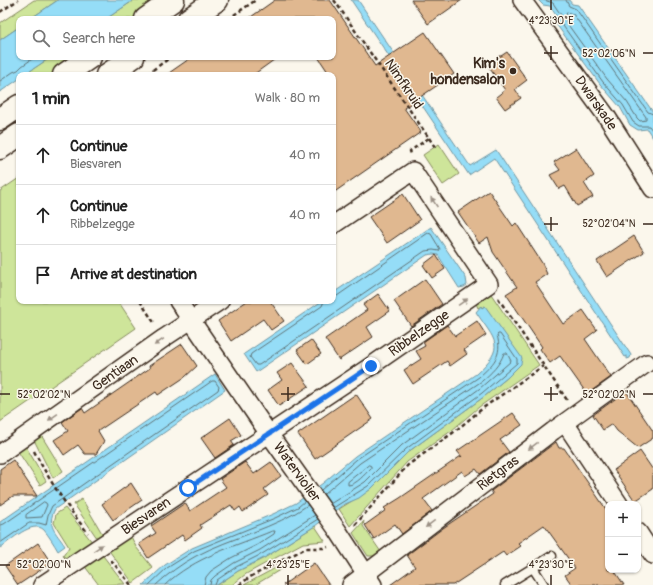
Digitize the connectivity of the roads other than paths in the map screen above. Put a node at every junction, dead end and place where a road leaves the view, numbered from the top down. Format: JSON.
{"nodes":[{"id":1,"x":174,"y":0,"type":"edge"},
{"id":2,"x":217,"y":0,"type":"edge"},
{"id":3,"x":522,"y":0,"type":"edge"},
{"id":4,"x":150,"y":16,"type":"edge"},
{"id":5,"x":193,"y":16,"type":"edge"},
{"id":6,"x":86,"y":60,"type":"edge"},
{"id":7,"x":129,"y":60,"type":"edge"},
{"id":8,"x":68,"y":72,"type":"edge"},
{"id":9,"x":111,"y":72,"type":"edge"},
{"id":10,"x":16,"y":108,"type":"edge"},
{"id":11,"x":0,"y":119,"type":"edge"},
{"id":12,"x":16,"y":137,"type":"edge"},
{"id":13,"x":0,"y":148,"type":"edge"},
{"id":14,"x":653,"y":189,"type":"edge"},
{"id":15,"x":336,"y":223,"type":"edge"},
{"id":16,"x":180,"y":304,"type":"edge"},
{"id":17,"x":215,"y":304,"type":"edge"},
{"id":18,"x":191,"y":320,"type":"junction"},
{"id":19,"x":647,"y":363,"type":"dead end"},
{"id":20,"x":571,"y":419,"type":"junction"},
{"id":21,"x":269,"y":434,"type":"junction"},
{"id":22,"x":0,"y":454,"type":"edge"},
{"id":23,"x":617,"y":501,"type":"edge"},
{"id":24,"x":641,"y":536,"type":"edge"},
{"id":25,"x":653,"y":554,"type":"edge"},
{"id":26,"x":552,"y":556,"type":"dead end"},
{"id":27,"x":532,"y":568,"type":"junction"},
{"id":28,"x":369,"y":579,"type":"edge"},
{"id":29,"x":42,"y":585,"type":"edge"},
{"id":30,"x":351,"y":585,"type":"edge"},
{"id":31,"x":505,"y":585,"type":"edge"},
{"id":32,"x":544,"y":585,"type":"edge"}],
"edges":[{"from":1,"to":4,"type":"main road"},
{"from":2,"to":5,"type":"main road"},
{"from":3,"to":14,"type":"street","name":"Dwarskade"},
{"from":6,"to":8,"type":"main road"},
{"from":7,"to":9,"type":"main road"},
{"from":10,"to":11,"type":"main road"},
{"from":12,"to":13,"type":"main road"},
{"from":21,"to":15,"type":"street","name":"Ribbelzegge","one_way":true},
{"from":16,"to":18,"type":"street","name":"Waterviolier"},
{"from":17,"to":18,"type":"street"},
{"from":18,"to":21,"type":"street","name":"Waterviolier"},
{"from":18,"to":22,"type":"street","name":"Gentiaan","one_way":true},
{"from":19,"to":20,"type":"street","name":"Rietgras"},
{"from":20,"to":23,"type":"street"},
{"from":20,"to":28,"type":"street","name":"Rietgras","one_way":true},
{"from":21,"to":28,"type":"street","name":"Waterviolier"},
{"from":29,"to":21,"type":"street","name":"Biesvaren","one_way":true},
{"from":24,"to":25,"type":"street"},
{"from":26,"to":27,"type":"lane"},
{"from":27,"to":31,"type":"lane"},
{"from":27,"to":32,"type":"lane"},
{"from":28,"to":30,"type":"street","name":"Rietgras"}]}
